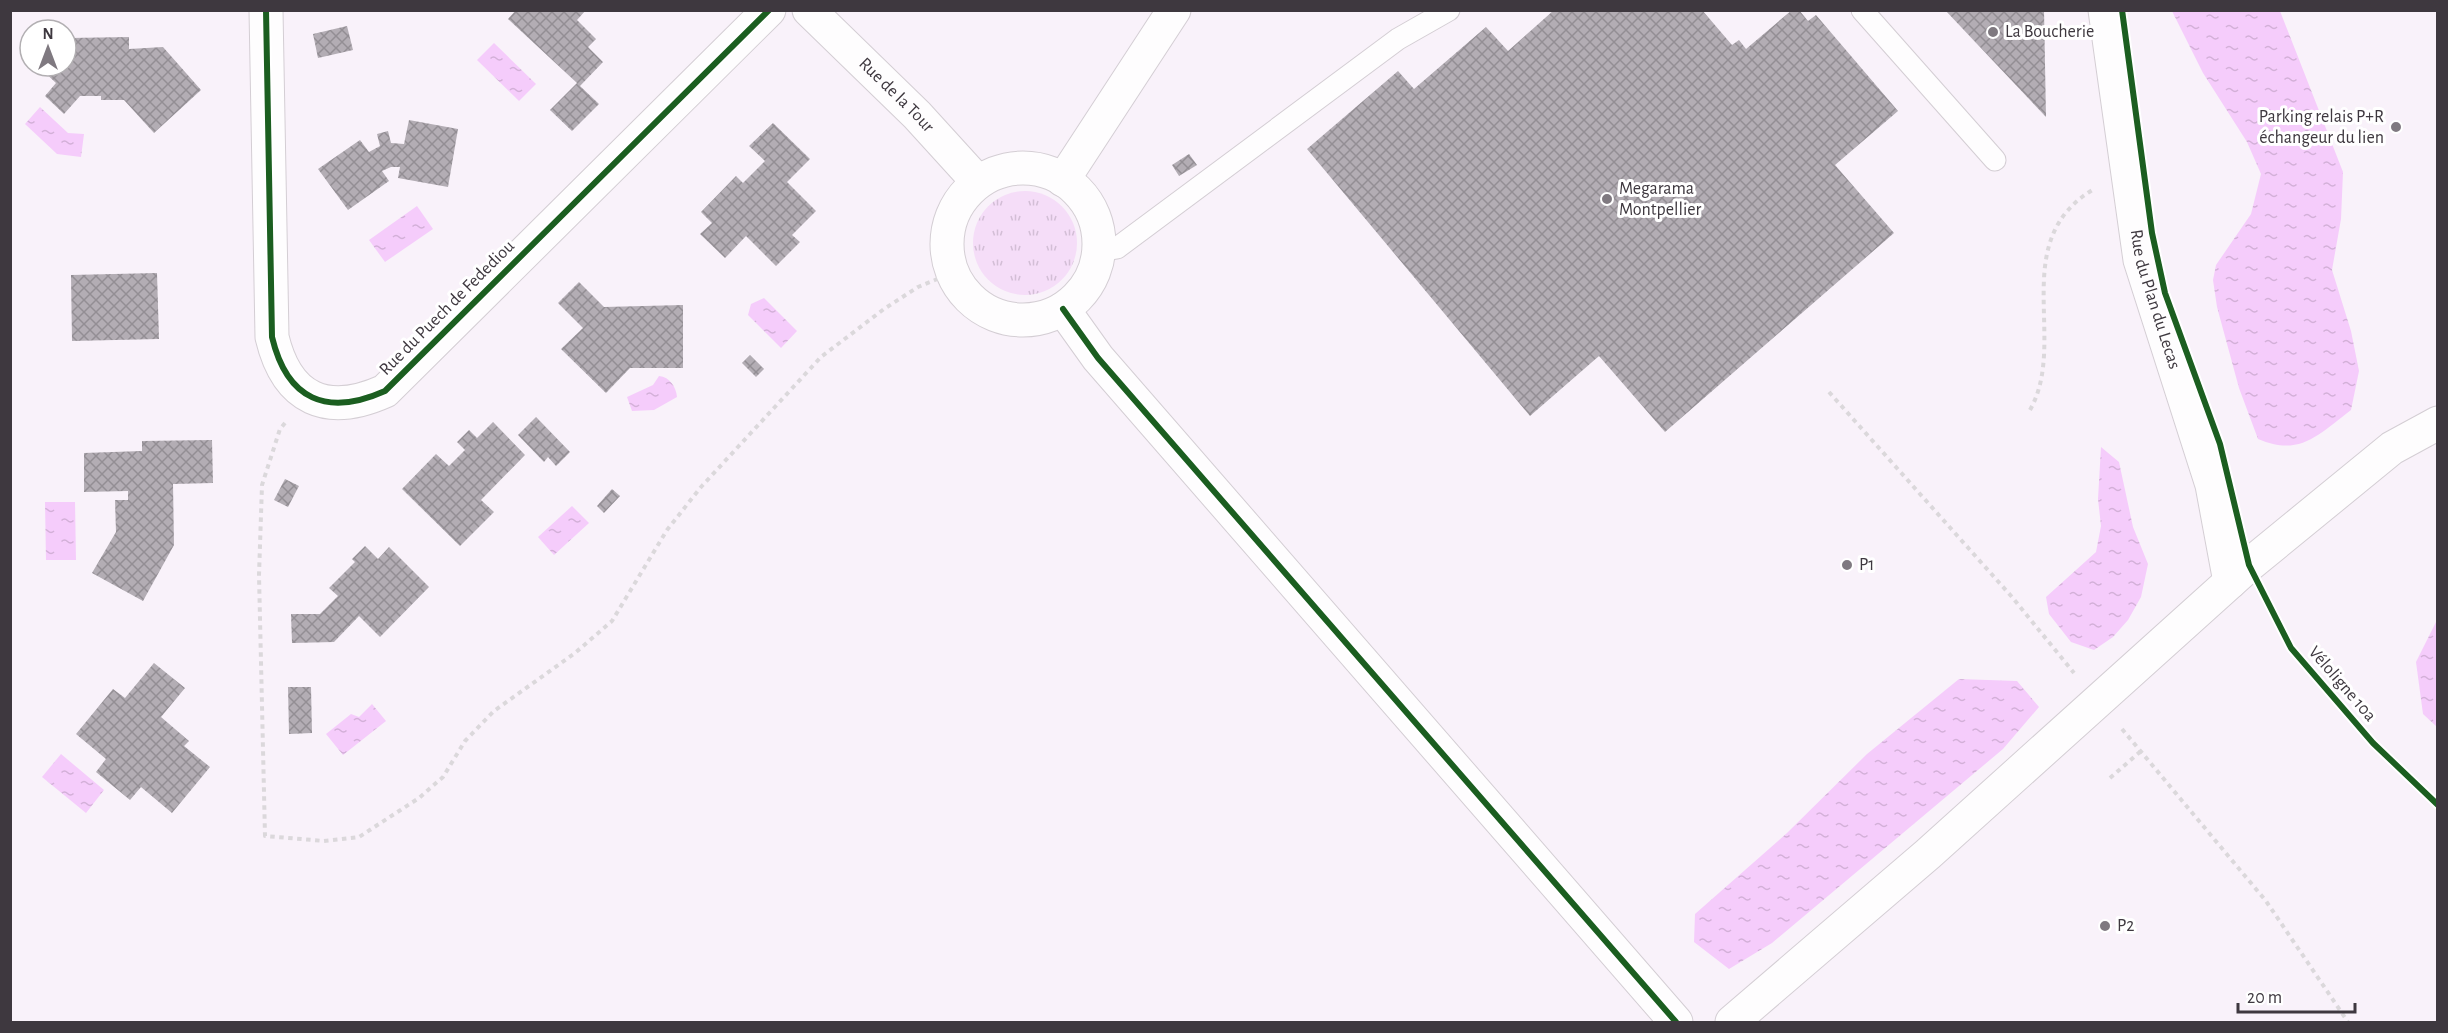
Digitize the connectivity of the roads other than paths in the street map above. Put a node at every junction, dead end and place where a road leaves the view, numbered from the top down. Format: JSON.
{"nodes":[{"id":1,"x":266,"y":10,"type":"edge"},
{"id":2,"x":769,"y":10,"type":"edge"},
{"id":3,"x":809,"y":10,"type":"edge"},
{"id":4,"x":1174,"y":10,"type":"edge"},
{"id":5,"x":1449,"y":10,"type":"edge"},
{"id":6,"x":1862,"y":10,"type":"edge"},
{"id":7,"x":2105,"y":10,"type":"edge"},
{"id":8,"x":1995,"y":160,"type":"dead end"},
{"id":9,"x":1063,"y":180,"type":"junction"},
{"id":10,"x":978,"y":182,"type":"junction"},
{"id":11,"x":1099,"y":251,"type":"junction"},
{"id":12,"x":1063,"y":309,"type":"junction"},
{"id":13,"x":2438,"y":423,"type":"edge"},
{"id":14,"x":2230,"y":582,"type":"junction"},
{"id":15,"x":1676,"y":1023,"type":"edge"},
{"id":16,"x":1732,"y":1023,"type":"edge"}],
"edges":[{"from":1,"to":2,"type":"street","name":"Rue du Puech de Fedediou"},
{"from":3,"to":10,"type":"street","name":"Rue de la Tour"},
{"from":4,"to":9,"type":"street"},
{"from":5,"to":11,"type":"lane"},
{"from":6,"to":8,"type":"lane"},
{"from":7,"to":14,"type":"street","name":"Rue du Plan du Lecas"},
{"from":9,"to":10,"type":"street"},
{"from":9,"to":11,"type":"street"},
{"from":10,"to":12,"type":"street"},
{"from":11,"to":12,"type":"street"},
{"from":12,"to":15,"type":"street"},
{"from":13,"to":14,"type":"street"},
{"from":14,"to":16,"type":"street"}]}
